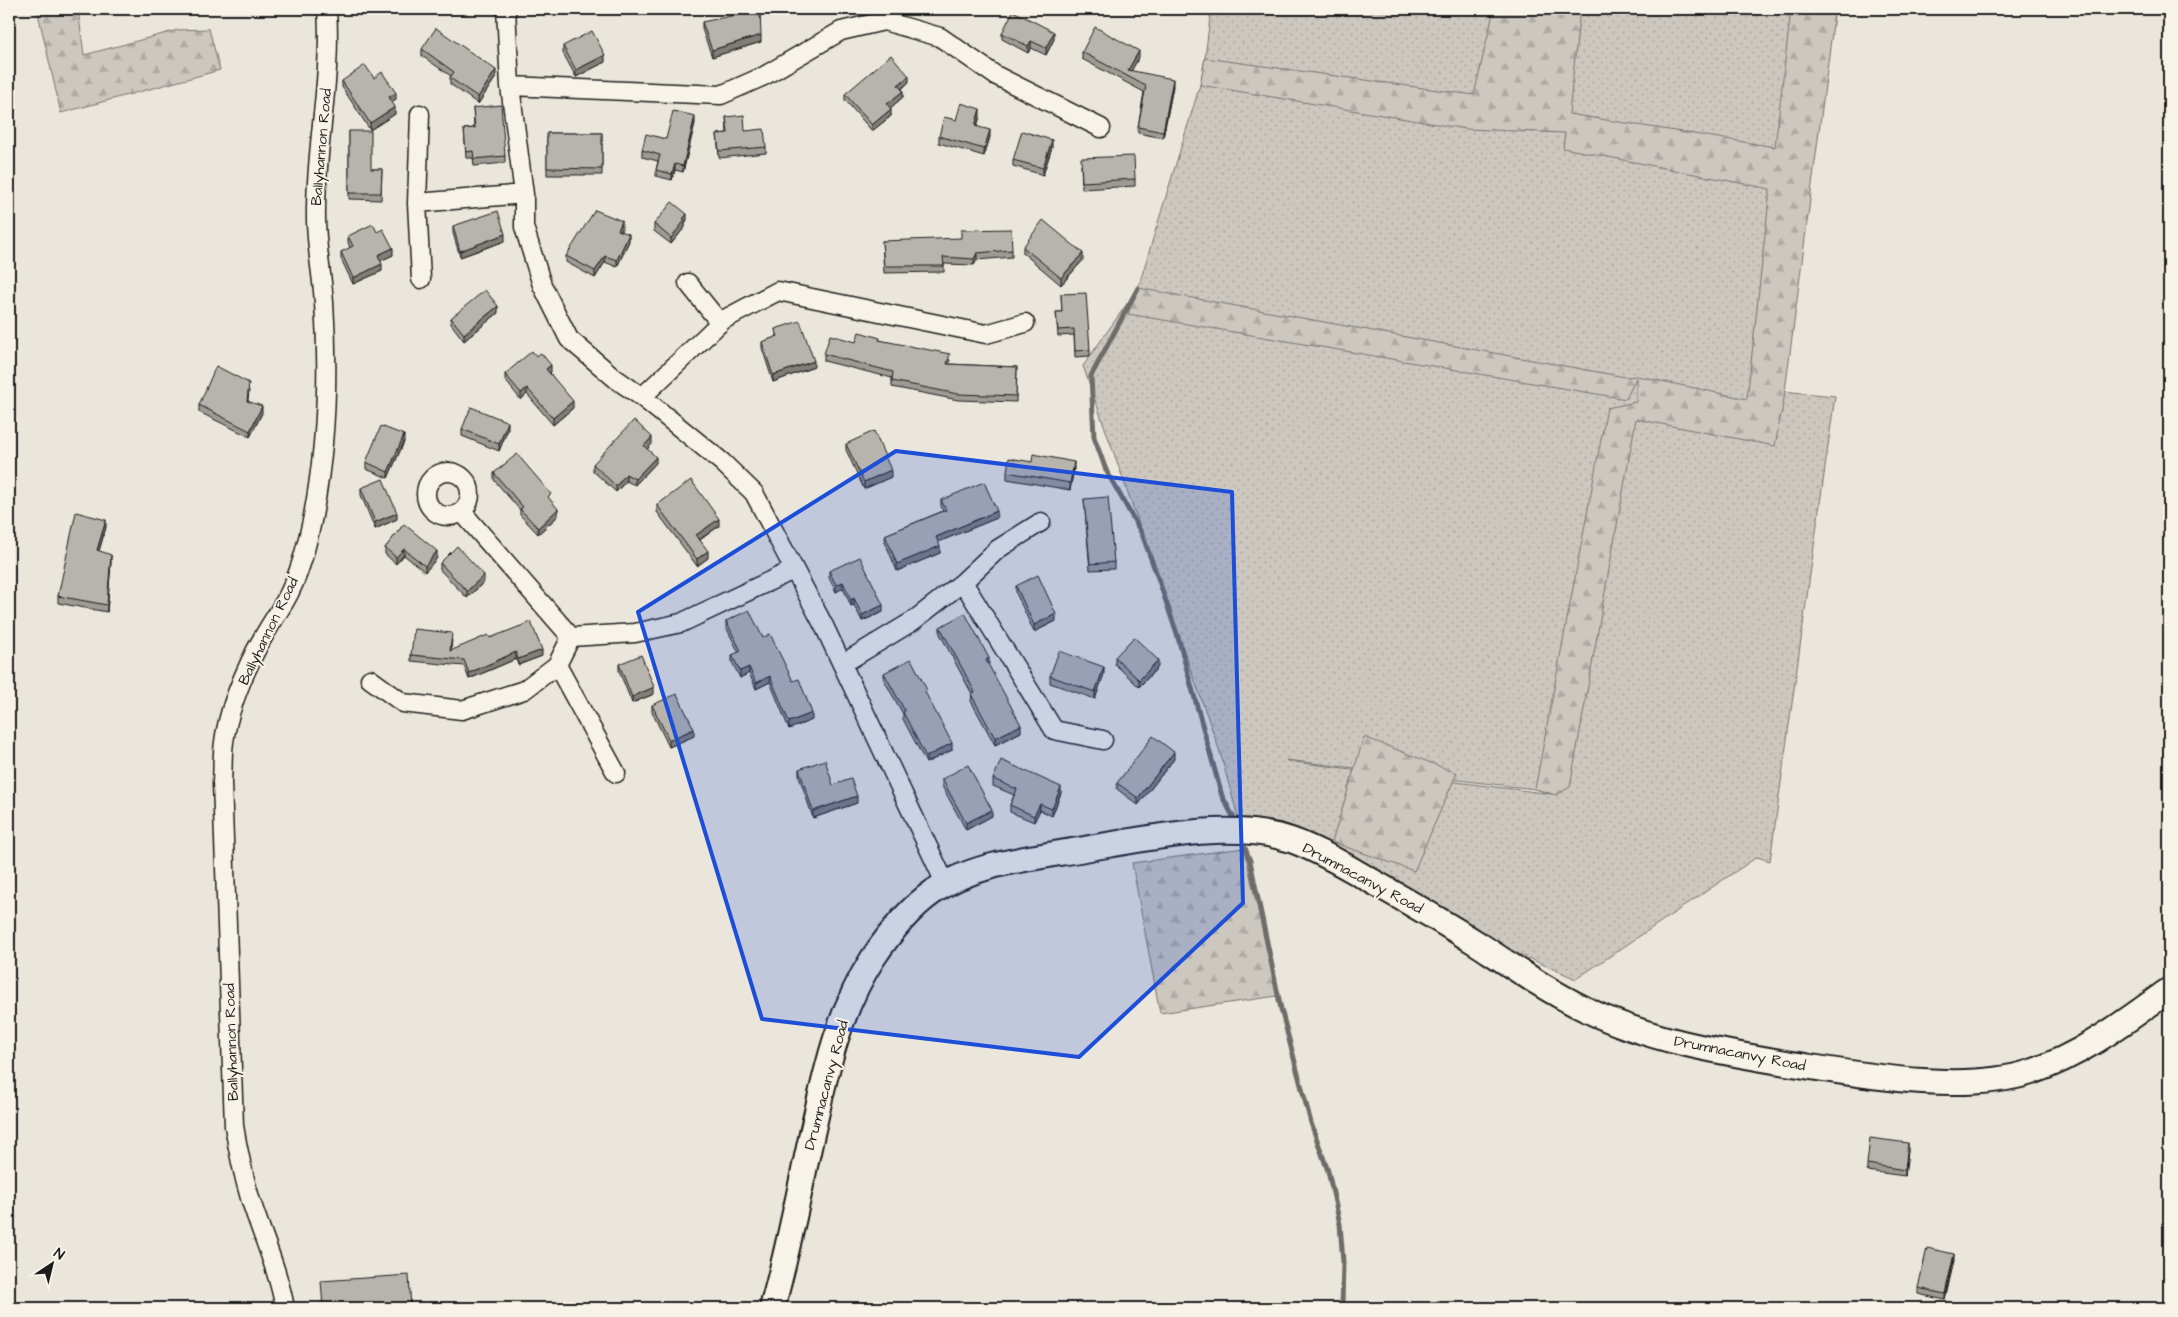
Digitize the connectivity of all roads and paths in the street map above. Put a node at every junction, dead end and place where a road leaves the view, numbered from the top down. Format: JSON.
{"nodes":[{"id":1,"x":327,"y":9,"type":"edge"},
{"id":2,"x":506,"y":9,"type":"edge"},
{"id":3,"x":510,"y":86,"type":"junction"},
{"id":4,"x":420,"y":114,"type":"dead end"},
{"id":5,"x":1101,"y":128,"type":"dead end"},
{"id":6,"x":524,"y":194,"type":"junction"},
{"id":7,"x":418,"y":203,"type":"junction"},
{"id":8,"x":421,"y":279,"type":"dead end"},
{"id":9,"x":688,"y":284,"type":"dead end"},
{"id":10,"x":1025,"y":322,"type":"dead end"},
{"id":11,"x":720,"y":323,"type":"junction"},
{"id":12,"x":642,"y":397,"type":"junction"},
{"id":13,"x":462,"y":512,"type":"dead end"},
{"id":14,"x":1041,"y":522,"type":"dead end"},
{"id":15,"x":793,"y":570,"type":"junction"},
{"id":16,"x":963,"y":582,"type":"junction"},
{"id":17,"x":571,"y":637,"type":"junction"},
{"id":18,"x":842,"y":664,"type":"junction"},
{"id":19,"x":557,"y":665,"type":"junction"},
{"id":20,"x":370,"y":679,"type":"dead end"},
{"id":21,"x":1104,"y":740,"type":"dead end"},
{"id":22,"x":616,"y":773,"type":"dead end"},
{"id":23,"x":946,"y":885,"type":"junction"},
{"id":24,"x":2169,"y":990,"type":"edge"},
{"id":25,"x":285,"y":1308,"type":"edge"},
{"id":26,"x":772,"y":1308,"type":"edge"}],
"edges":[{"from":1,"to":25,"type":"street","name":"Ballyhannon Road"},
{"from":2,"to":3,"type":"street"},
{"from":3,"to":5,"type":"street"},
{"from":3,"to":6,"type":"street"},
{"from":4,"to":7,"type":"street"},
{"from":6,"to":7,"type":"street"},
{"from":6,"to":12,"type":"street"},
{"from":7,"to":8,"type":"street"},
{"from":9,"to":11,"type":"street"},
{"from":10,"to":11,"type":"street"},
{"from":11,"to":12,"type":"street"},
{"from":12,"to":15,"type":"street"},
{"from":13,"to":17,"type":"street"},
{"from":14,"to":16,"type":"street"},
{"from":15,"to":17,"type":"street"},
{"from":15,"to":18,"type":"street"},
{"from":16,"to":18,"type":"street"},
{"from":16,"to":21,"type":"street"},
{"from":17,"to":19,"type":"street"},
{"from":18,"to":23,"type":"street"},
{"from":19,"to":20,"type":"street"},
{"from":19,"to":22,"type":"street"},
{"from":23,"to":24,"type":"main road","name":"Drumnacanvy Road"},
{"from":23,"to":26,"type":"main road","name":"Drumnacanvy Road"}]}
